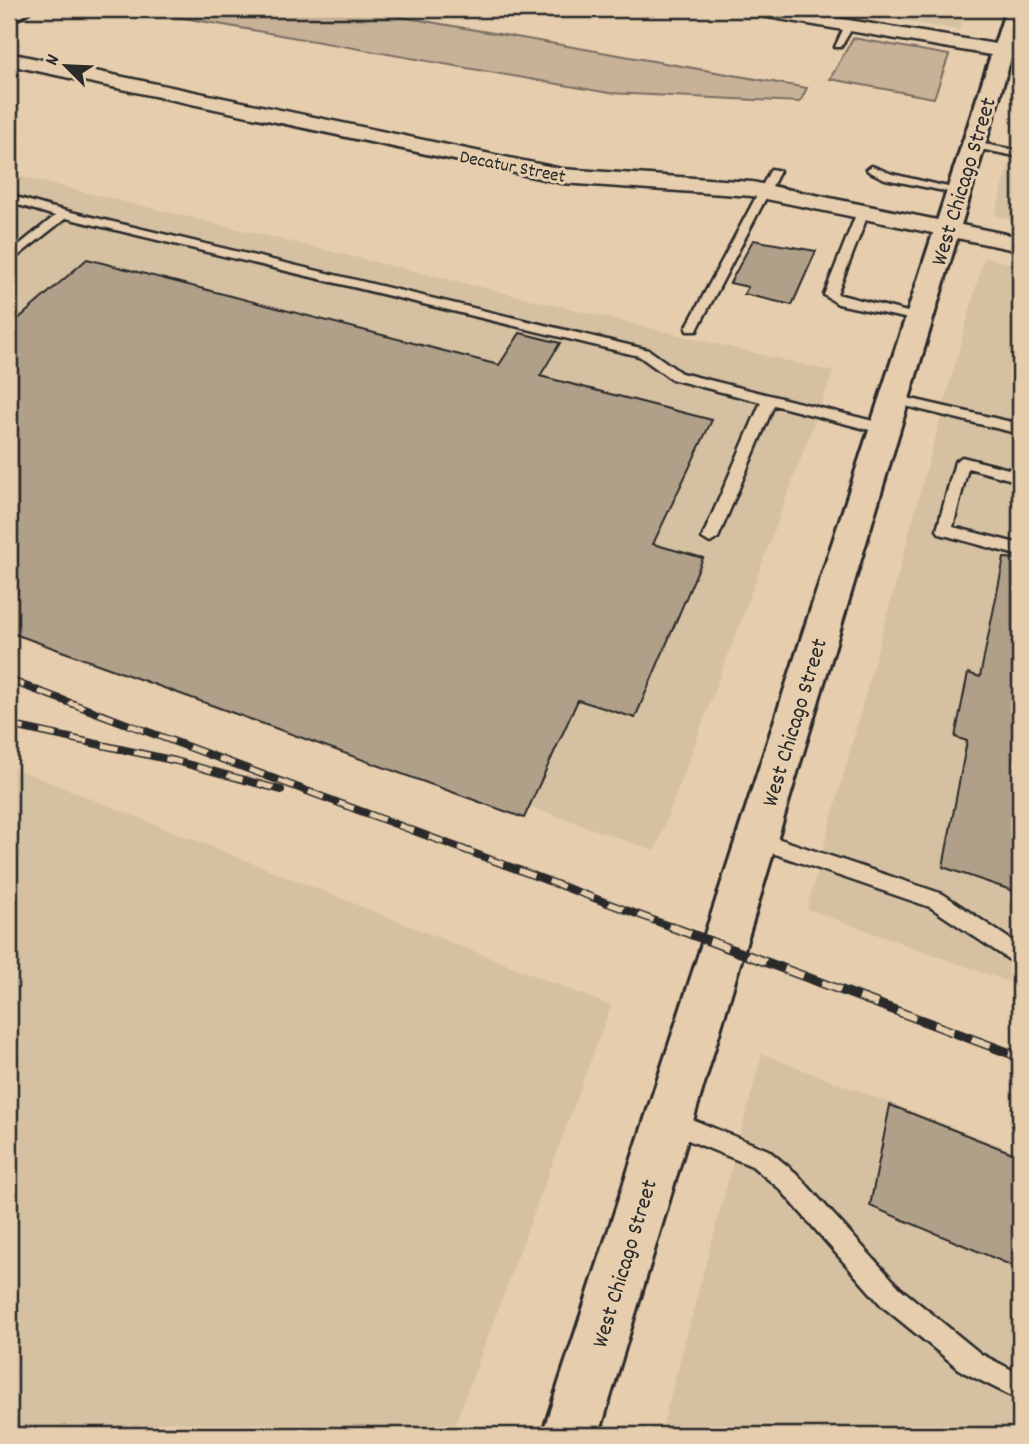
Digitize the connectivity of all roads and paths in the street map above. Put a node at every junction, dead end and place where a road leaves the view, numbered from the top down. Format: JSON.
{"nodes":[{"id":1,"x":25,"y":9,"type":"edge"},
{"id":2,"x":750,"y":9,"type":"edge"},
{"id":3,"x":1012,"y":9,"type":"edge"},
{"id":4,"x":9,"y":19,"type":"edge"},
{"id":5,"x":849,"y":25,"type":"junction"},
{"id":6,"x":838,"y":45,"type":"dead end"},
{"id":7,"x":1012,"y":53,"type":"edge"},
{"id":8,"x":9,"y":60,"type":"edge"},
{"id":9,"x":974,"y":145,"type":"junction"},
{"id":10,"x":1020,"y":154,"type":"edge"},
{"id":11,"x":872,"y":169,"type":"dead end"},
{"id":12,"x":775,"y":171,"type":"dead end"},
{"id":13,"x":764,"y":191,"type":"junction"},
{"id":14,"x":959,"y":191,"type":"junction"},
{"id":15,"x":9,"y":198,"type":"edge"},
{"id":16,"x":863,"y":212,"type":"junction"},
{"id":17,"x":63,"y":215,"type":"junction"},
{"id":18,"x":947,"y":229,"type":"junction"},
{"id":19,"x":1020,"y":244,"type":"edge"},
{"id":20,"x":9,"y":259,"type":"edge"},
{"id":21,"x":919,"y":319,"type":"junction"},
{"id":22,"x":692,"y":328,"type":"dead end"},
{"id":23,"x":769,"y":400,"type":"junction"},
{"id":24,"x":889,"y":414,"type":"junction"},
{"id":25,"x":1020,"y":429,"type":"edge"},
{"id":26,"x":1020,"y":477,"type":"edge"},
{"id":27,"x":710,"y":538,"type":"dead end"},
{"id":28,"x":1020,"y":550,"type":"edge"},
{"id":29,"x":756,"y":839,"type":"junction"},
{"id":30,"x":1020,"y":957,"type":"edge"},
{"id":31,"x":668,"y":1121,"type":"junction"},
{"id":32,"x":1020,"y":1388,"type":"edge"},
{"id":33,"x":570,"y":1435,"type":"edge"}],
"edges":[{"from":1,"to":4,"type":"street"},
{"from":2,"to":5,"type":"street"},
{"from":3,"to":7,"type":"street","name":"West Chicago Street"},
{"from":5,"to":6,"type":"lane"},
{"from":5,"to":7,"type":"street"},
{"from":7,"to":9,"type":"street","name":"West Chicago Street"},
{"from":8,"to":13,"type":"street","name":"Decatur Street"},
{"from":9,"to":10,"type":"lane"},
{"from":9,"to":14,"type":"street","name":"West Chicago Street"},
{"from":11,"to":14,"type":"lane"},
{"from":12,"to":13,"type":"lane"},
{"from":13,"to":16,"type":"street","name":"Decatur Street"},
{"from":13,"to":22,"type":"lane"},
{"from":14,"to":18,"type":"street","name":"West Chicago Street"},
{"from":15,"to":17,"type":"lane"},
{"from":16,"to":18,"type":"street","name":"Decatur Street"},
{"from":16,"to":21,"type":"lane"},
{"from":17,"to":20,"type":"lane"},
{"from":17,"to":23,"type":"lane"},
{"from":18,"to":19,"type":"street","name":"Decatur Street"},
{"from":18,"to":21,"type":"street","name":"West Chicago Street"},
{"from":21,"to":24,"type":"street","name":"West Chicago Street"},
{"from":23,"to":24,"type":"lane"},
{"from":23,"to":27,"type":"lane"},
{"from":24,"to":25,"type":"lane"},
{"from":24,"to":29,"type":"street","name":"West Chicago Street"},
{"from":26,"to":28,"type":"lane"},
{"from":29,"to":30,"type":"lane"},
{"from":29,"to":31,"type":"street","name":"West Chicago Street"},
{"from":31,"to":32,"type":"lane"},
{"from":31,"to":33,"type":"street","name":"West Chicago Street"}]}
